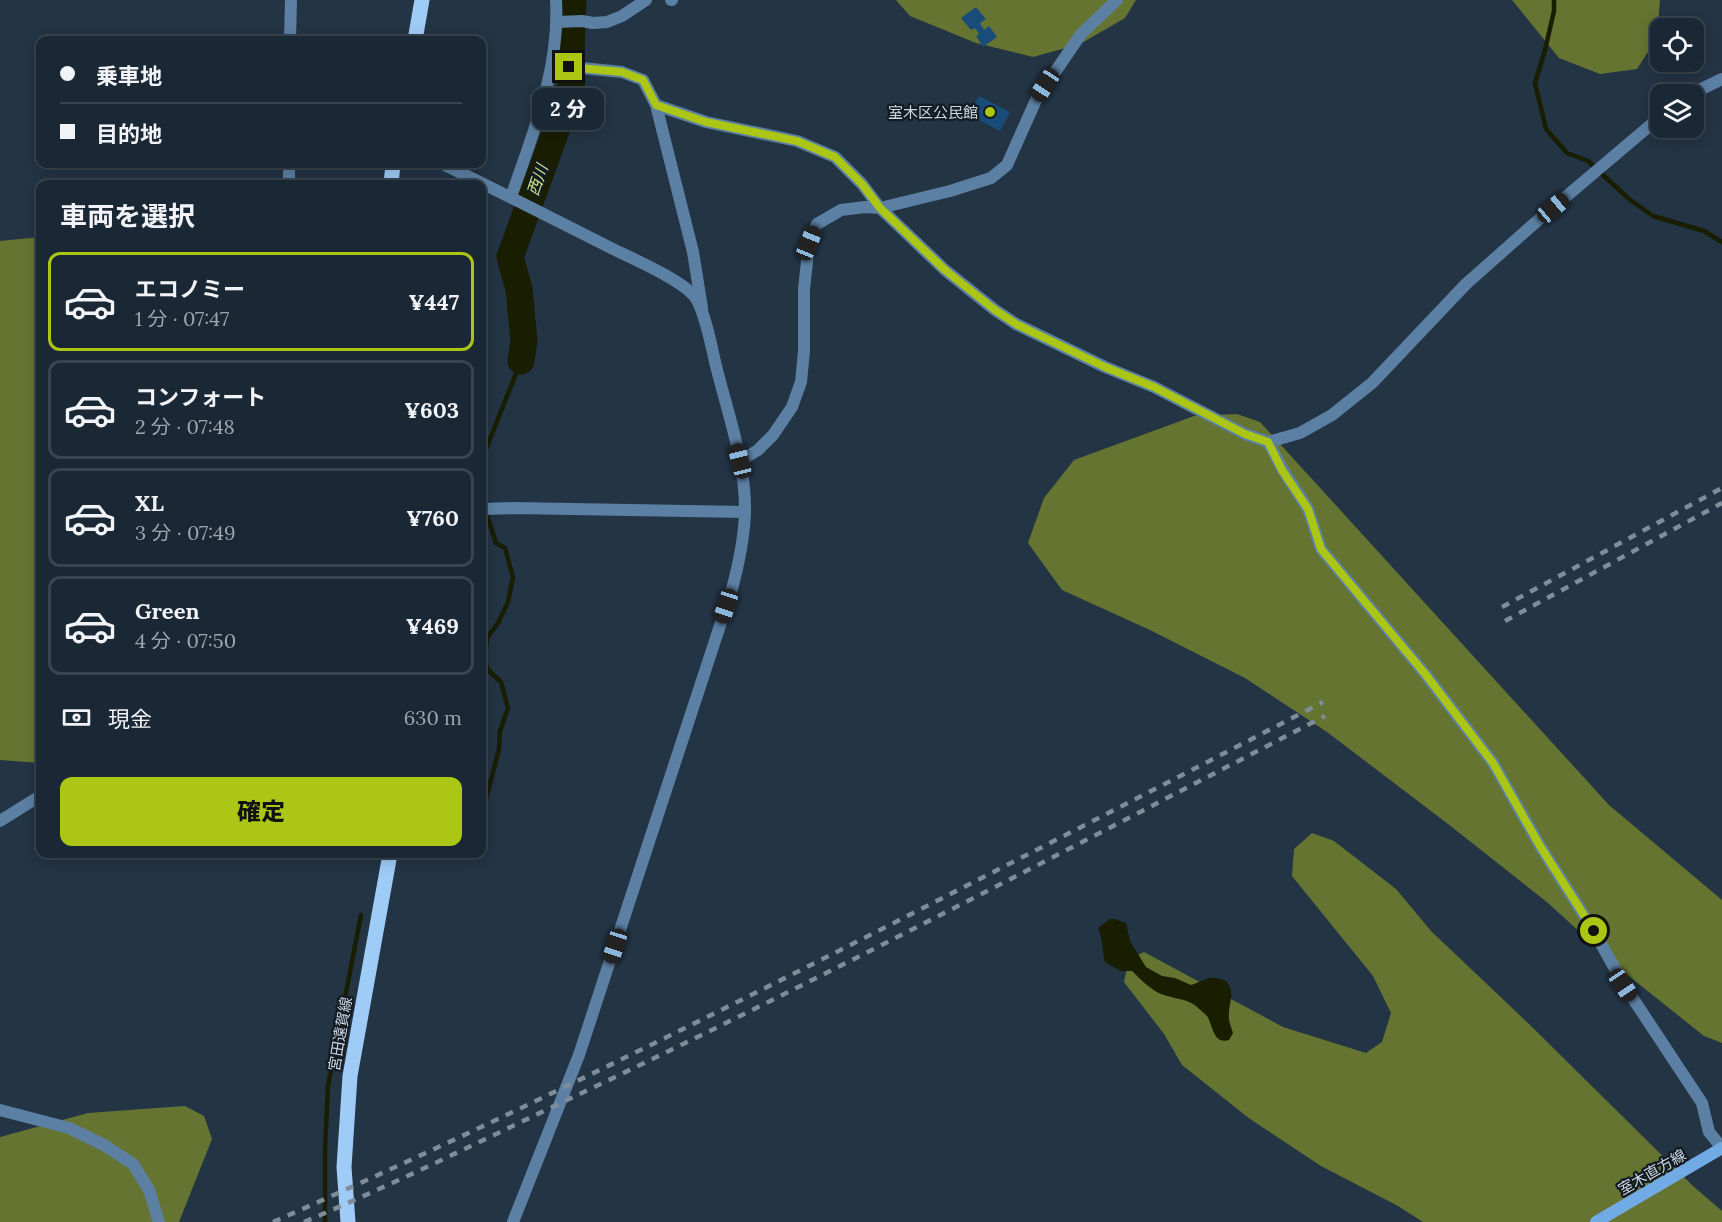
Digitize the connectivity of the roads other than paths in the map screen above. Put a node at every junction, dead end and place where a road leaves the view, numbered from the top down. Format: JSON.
{"nodes":[{"id":1,"x":291,"y":0,"type":"edge"},
{"id":2,"x":422,"y":0,"type":"edge"},
{"id":3,"x":556,"y":0,"type":"edge"},
{"id":4,"x":646,"y":0,"type":"edge"},
{"id":5,"x":1117,"y":0,"type":"edge"},
{"id":6,"x":558,"y":22,"type":"junction"},
{"id":7,"x":290,"y":36,"type":"edge"},
{"id":8,"x":415,"y":36,"type":"edge"},
{"id":9,"x":552,"y":65,"type":"junction"},
{"id":10,"x":1722,"y":79,"type":"edge"},
{"id":11,"x":1704,"y":88,"type":"edge"},
{"id":12,"x":656,"y":105,"type":"junction"},
{"id":13,"x":1650,"y":125,"type":"edge"},
{"id":14,"x":451,"y":168,"type":"edge"},
{"id":15,"x":476,"y":180,"type":"edge"},
{"id":16,"x":486,"y":185,"type":"edge"},
{"id":17,"x":511,"y":197,"type":"junction"},
{"id":18,"x":880,"y":208,"type":"junction"},
{"id":19,"x":703,"y":318,"type":"junction"},
{"id":20,"x":1268,"y":442,"type":"junction"},
{"id":21,"x":740,"y":461,"type":"junction"},
{"id":22,"x":486,"y":509,"type":"edge"},
{"id":23,"x":745,"y":512,"type":"junction"},
{"id":24,"x":36,"y":798,"type":"edge"},
{"id":25,"x":0,"y":821,"type":"edge"},
{"id":26,"x":389,"y":858,"type":"edge"},
{"id":27,"x":0,"y":1110,"type":"edge"},
{"id":28,"x":1722,"y":1148,"type":"edge"},
{"id":29,"x":159,"y":1222,"type":"edge"},
{"id":30,"x":348,"y":1222,"type":"edge"},
{"id":31,"x":513,"y":1222,"type":"edge"},
{"id":32,"x":1596,"y":1222,"type":"edge"}],
"edges":[{"from":1,"to":7,"type":"street"},
{"from":2,"to":8,"type":"main road"},
{"from":3,"to":6,"type":"street"},
{"from":4,"to":6,"type":"street"},
{"from":5,"to":18,"type":"street"},
{"from":6,"to":9,"type":"street"},
{"from":9,"to":12,"type":"street"},
{"from":9,"to":17,"type":"street"},
{"from":10,"to":11,"type":"street"},
{"from":12,"to":18,"type":"street"},
{"from":12,"to":19,"type":"street"},
{"from":13,"to":20,"type":"street"},
{"from":14,"to":15,"type":"street"},
{"from":16,"to":17,"type":"street"},
{"from":17,"to":19,"type":"street"},
{"from":18,"to":20,"type":"street"},
{"from":18,"to":21,"type":"street"},
{"from":19,"to":21,"type":"street"},
{"from":20,"to":28,"type":"street"},
{"from":21,"to":23,"type":"street"},
{"from":22,"to":23,"type":"street"},
{"from":23,"to":31,"type":"street"},
{"from":24,"to":25,"type":"street"},
{"from":26,"to":30,"type":"main road","name":"宮田遠賀線"},
{"from":27,"to":29,"type":"street"},
{"from":28,"to":32,"type":"main road","name":"室木直方線"}]}
